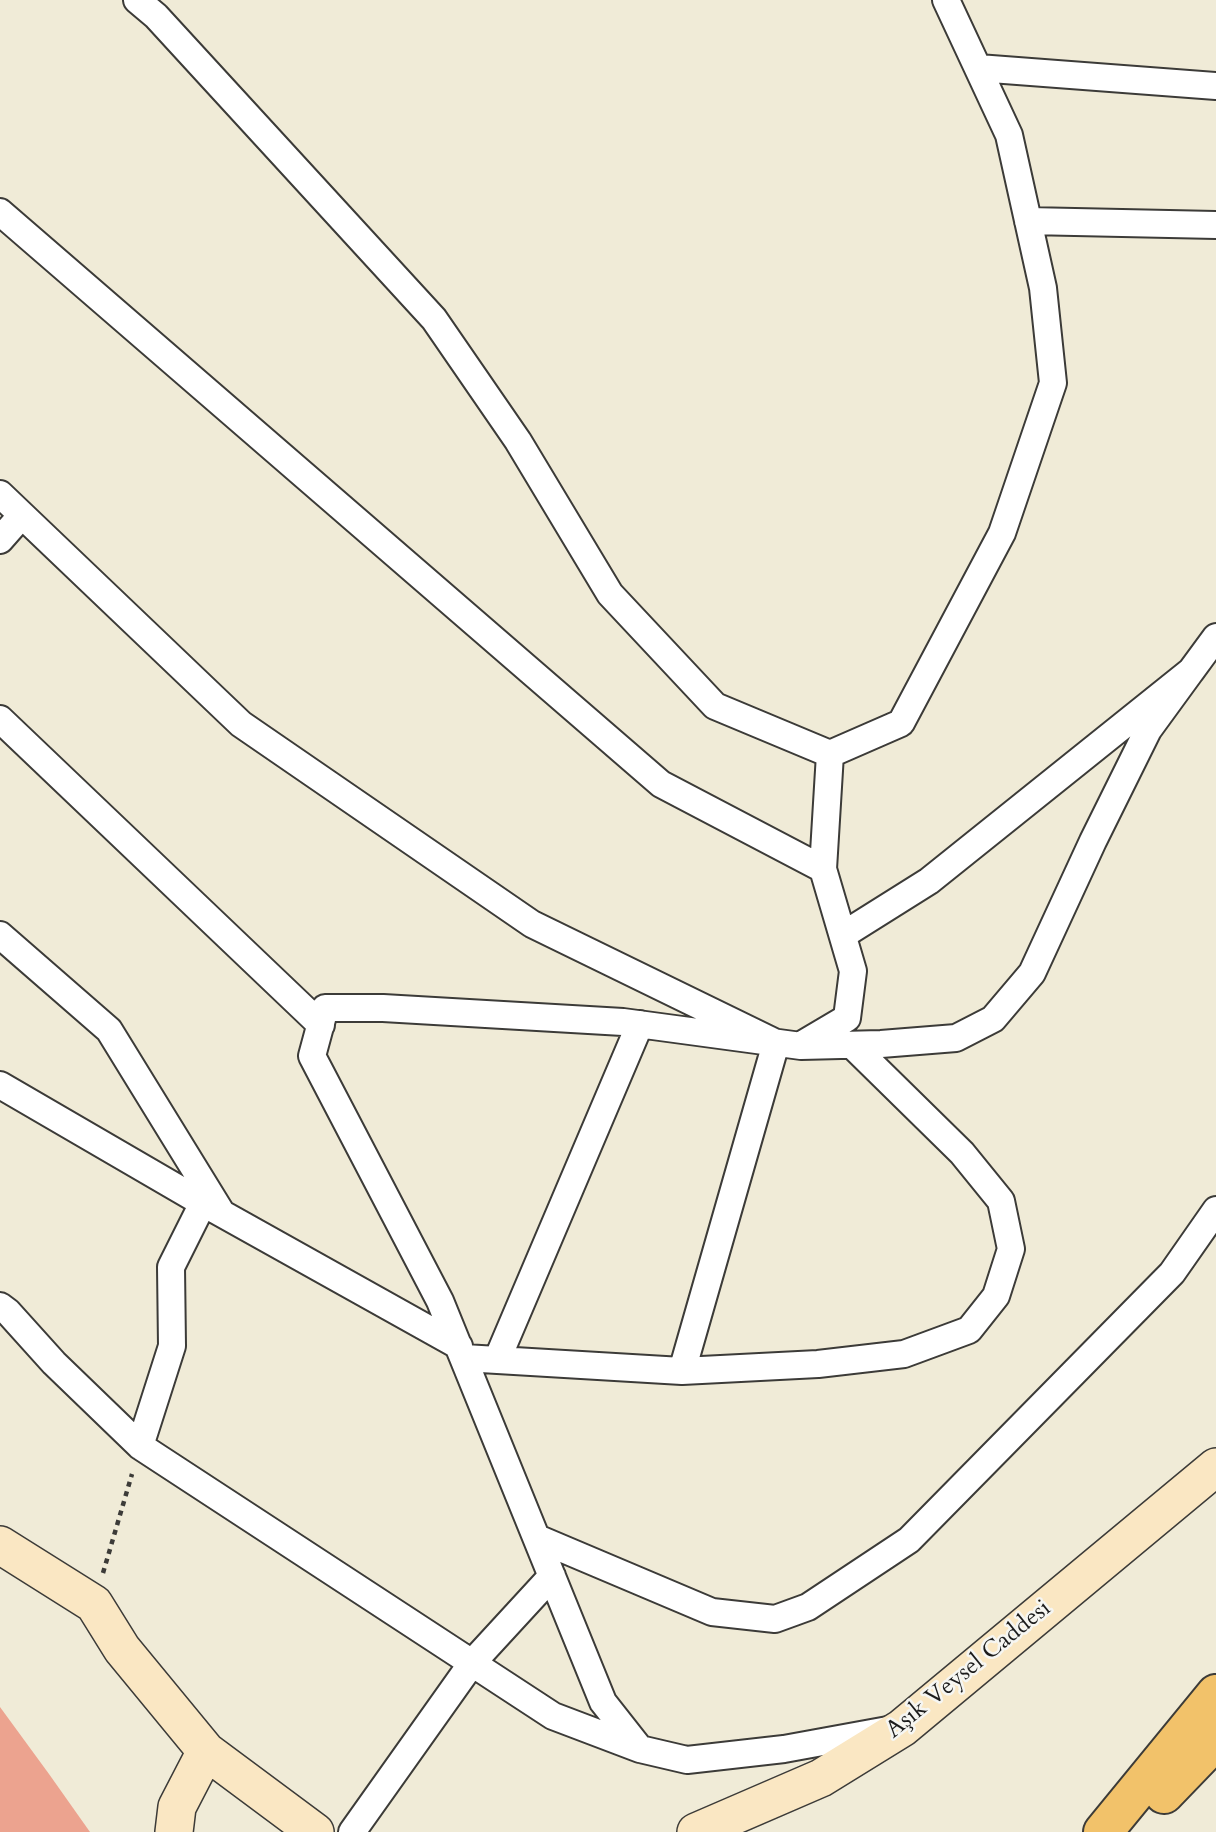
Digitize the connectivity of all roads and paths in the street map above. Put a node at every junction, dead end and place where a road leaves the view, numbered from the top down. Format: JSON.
{"nodes":[{"id":1,"x":137,"y":0,"type":"edge"},
{"id":2,"x":946,"y":0,"type":"edge"},
{"id":3,"x":978,"y":68,"type":"junction"},
{"id":4,"x":1216,"y":86,"type":"edge"},
{"id":5,"x":0,"y":212,"type":"edge"},
{"id":6,"x":1028,"y":220,"type":"junction"},
{"id":7,"x":1216,"y":225,"type":"edge"},
{"id":8,"x":0,"y":494,"type":"edge"},
{"id":9,"x":22,"y":515,"type":"junction"},
{"id":10,"x":0,"y":540,"type":"edge"},
{"id":11,"x":1216,"y":638,"type":"edge"},
{"id":12,"x":1191,"y":671,"type":"junction"},
{"id":13,"x":0,"y":719,"type":"edge"},
{"id":14,"x":830,"y":754,"type":"junction"},
{"id":15,"x":823,"y":869,"type":"junction"},
{"id":16,"x":0,"y":935,"type":"edge"},
{"id":17,"x":843,"y":935,"type":"junction"},
{"id":18,"x":640,"y":1024,"type":"junction"},
{"id":19,"x":321,"y":1025,"type":"junction"},
{"id":20,"x":788,"y":1044,"type":"junction"},
{"id":21,"x":852,"y":1045,"type":"junction"},
{"id":22,"x":0,"y":1085,"type":"edge"},
{"id":23,"x":212,"y":1208,"type":"junction"},
{"id":24,"x":1216,"y":1210,"type":"edge"},
{"id":25,"x":0,"y":1306,"type":"edge"},
{"id":26,"x":461,"y":1352,"type":"junction"},
{"id":27,"x":497,"y":1360,"type":"junction"},
{"id":28,"x":682,"y":1371,"type":"junction"},
{"id":29,"x":140,"y":1446,"type":"junction"},
{"id":30,"x":1216,"y":1467,"type":"edge"},
{"id":31,"x":537,"y":1538,"type":"junction"},
{"id":32,"x":0,"y":1545,"type":"edge"},
{"id":33,"x":552,"y":1576,"type":"junction"},
{"id":34,"x":94,"y":1604,"type":"junction"},
{"id":35,"x":472,"y":1663,"type":"junction"},
{"id":36,"x":1216,"y":1694,"type":"edge"},
{"id":37,"x":902,"y":1728,"type":"junction"},
{"id":38,"x":1216,"y":1740,"type":"edge"},
{"id":39,"x":640,"y":1749,"type":"junction"},
{"id":40,"x":206,"y":1751,"type":"junction"},
{"id":41,"x":174,"y":1832,"type":"edge"},
{"id":42,"x":315,"y":1832,"type":"edge"},
{"id":43,"x":352,"y":1832,"type":"edge"},
{"id":44,"x":696,"y":1832,"type":"edge"},
{"id":45,"x":1103,"y":1832,"type":"edge"},
{"id":46,"x":1128,"y":1832,"type":"edge"}],
"edges":[{"from":1,"to":14,"type":"street"},
{"from":2,"to":3,"type":"street"},
{"from":3,"to":4,"type":"street"},
{"from":3,"to":6,"type":"street"},
{"from":5,"to":15,"type":"street"},
{"from":6,"to":7,"type":"street"},
{"from":6,"to":14,"type":"street"},
{"from":8,"to":9,"type":"street"},
{"from":9,"to":10,"type":"street"},
{"from":9,"to":20,"type":"street"},
{"from":11,"to":12,"type":"street"},
{"from":12,"to":17,"type":"street"},
{"from":12,"to":21,"type":"street"},
{"from":13,"to":19,"type":"street"},
{"from":14,"to":15,"type":"street"},
{"from":15,"to":17,"type":"street"},
{"from":16,"to":23,"type":"street"},
{"from":17,"to":20,"type":"street"},
{"from":18,"to":19,"type":"street"},
{"from":18,"to":20,"type":"street"},
{"from":18,"to":27,"type":"street"},
{"from":19,"to":26,"type":"street"},
{"from":20,"to":21,"type":"street"},
{"from":20,"to":28,"type":"street"},
{"from":21,"to":28,"type":"street"},
{"from":22,"to":23,"type":"street"},
{"from":23,"to":26,"type":"street"},
{"from":23,"to":29,"type":"street"},
{"from":24,"to":31,"type":"street"},
{"from":25,"to":29,"type":"street"},
{"from":26,"to":27,"type":"street"},
{"from":26,"to":31,"type":"street"},
{"from":27,"to":28,"type":"street"},
{"from":29,"to":34,"type":"path"},
{"from":29,"to":35,"type":"street"},
{"from":30,"to":37,"type":"street","name":"Aşık Veysel Caddesi"},
{"from":31,"to":33,"type":"street"},
{"from":32,"to":34,"type":"street"},
{"from":33,"to":35,"type":"street"},
{"from":33,"to":39,"type":"street"},
{"from":34,"to":40,"type":"street"},
{"from":35,"to":39,"type":"street"},
{"from":35,"to":43,"type":"street"},
{"from":36,"to":45,"type":"highway"},
{"from":37,"to":39,"type":"street"},
{"from":37,"to":44,"type":"street","name":"Aşık Veysel Caddesi"},
{"from":38,"to":46,"type":"highway"},
{"from":40,"to":41,"type":"street"},
{"from":40,"to":42,"type":"street"}]}
